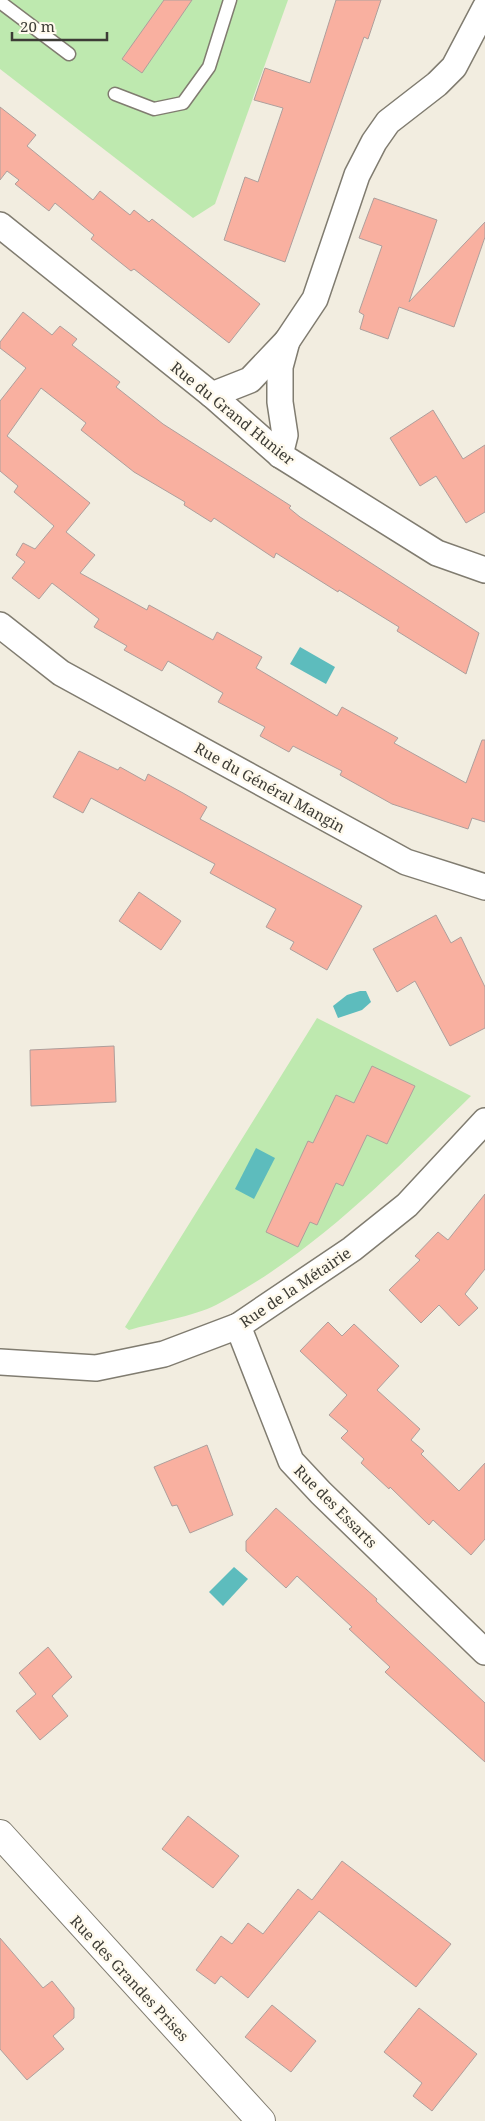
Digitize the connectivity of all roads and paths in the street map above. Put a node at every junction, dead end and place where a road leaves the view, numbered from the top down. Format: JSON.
{"nodes":[{"id":1,"x":230,"y":0,"type":"edge"},
{"id":2,"x":0,"y":2,"type":"edge"},
{"id":3,"x":485,"y":8,"type":"edge"},
{"id":4,"x":69,"y":54,"type":"dead end"},
{"id":5,"x":115,"y":94,"type":"dead end"},
{"id":6,"x":0,"y":225,"type":"edge"},
{"id":7,"x":287,"y":341,"type":"junction"},
{"id":8,"x":212,"y":395,"type":"junction"},
{"id":9,"x":280,"y":455,"type":"junction"},
{"id":10,"x":485,"y":570,"type":"edge"},
{"id":11,"x":0,"y":624,"type":"edge"},
{"id":12,"x":485,"y":887,"type":"edge"},
{"id":13,"x":485,"y":1121,"type":"edge"},
{"id":14,"x":238,"y":1326,"type":"junction"},
{"id":15,"x":0,"y":1362,"type":"edge"},
{"id":16,"x":485,"y":1652,"type":"edge"},
{"id":17,"x":0,"y":1834,"type":"edge"},
{"id":18,"x":261,"y":2121,"type":"edge"}],
"edges":[{"from":1,"to":5,"type":"lane"},
{"from":2,"to":4,"type":"lane"},
{"from":3,"to":7,"type":"street"},
{"from":6,"to":8,"type":"street","name":"Rue du Grand Hunier"},
{"from":7,"to":8,"type":"street"},
{"from":7,"to":9,"type":"street"},
{"from":8,"to":9,"type":"street","name":"Rue du Grand Hunier"},
{"from":9,"to":10,"type":"street","name":"Rue du Grand Hunier"},
{"from":11,"to":12,"type":"street","name":"Rue du Général Mangin"},
{"from":13,"to":14,"type":"street","name":"Rue de la Métairie"},
{"from":14,"to":15,"type":"street","name":"Rue de la Métairie"},
{"from":14,"to":16,"type":"street","name":"Rue des Essarts"},
{"from":17,"to":18,"type":"street","name":"Rue des Grandes Prises"}]}
